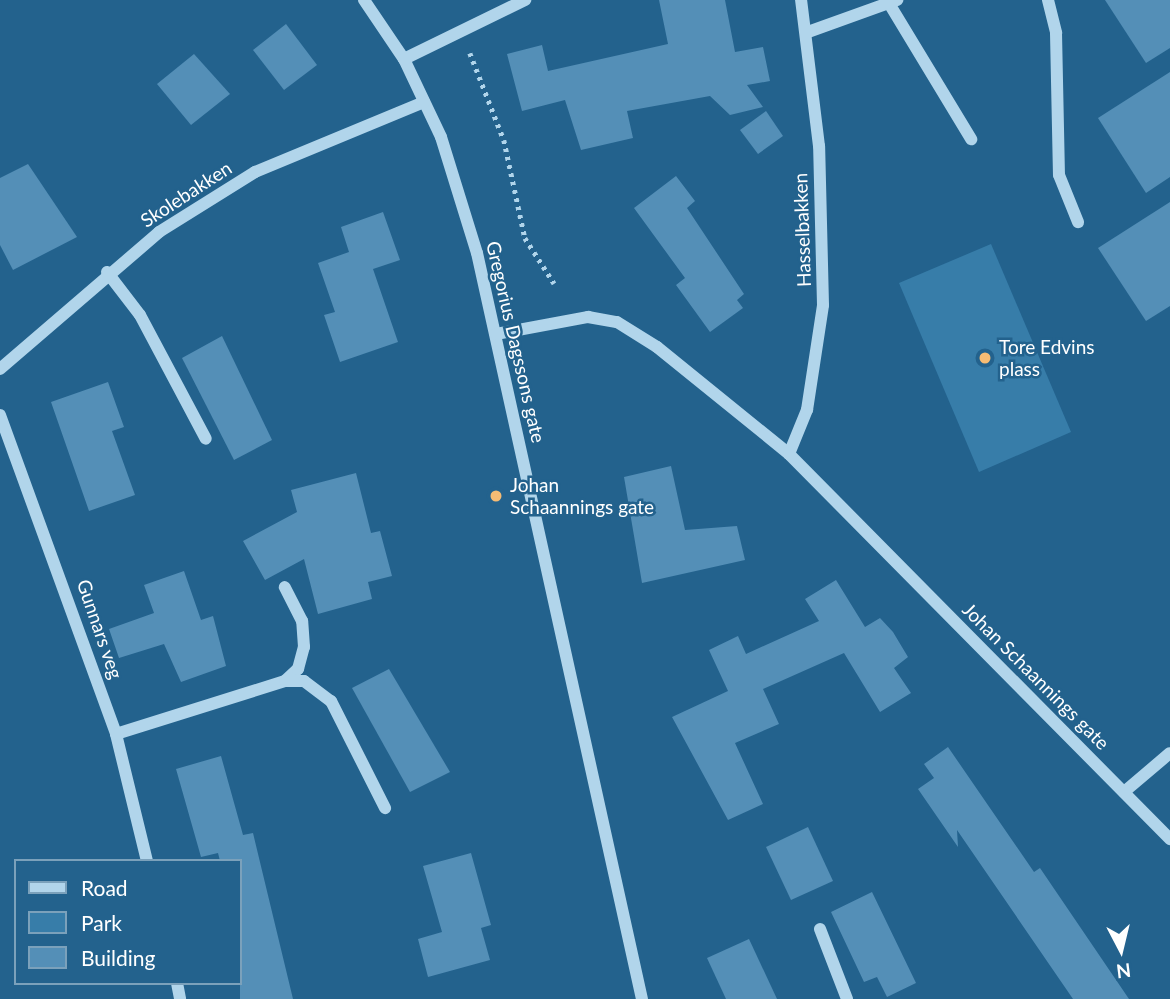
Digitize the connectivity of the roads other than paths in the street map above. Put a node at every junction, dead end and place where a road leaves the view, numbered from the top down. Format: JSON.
{"nodes":[{"id":1,"x":364,"y":0,"type":"edge"},
{"id":2,"x":801,"y":0,"type":"edge"},
{"id":3,"x":1048,"y":0,"type":"edge"},
{"id":4,"x":517,"y":2,"type":"edge"},
{"id":5,"x":893,"y":2,"type":"edge"},
{"id":6,"x":807,"y":32,"type":"junction"},
{"id":7,"x":404,"y":59,"type":"junction"},
{"id":8,"x":424,"y":102,"type":"junction"},
{"id":9,"x":971,"y":139,"type":"dead end"},
{"id":10,"x":1077,"y":222,"type":"dead end"},
{"id":11,"x":107,"y":272,"type":"junction"},
{"id":12,"x":496,"y":334,"type":"junction"},
{"id":13,"x":0,"y":369,"type":"edge"},
{"id":14,"x":0,"y":415,"type":"edge"},
{"id":15,"x":206,"y":439,"type":"dead end"},
{"id":16,"x":789,"y":454,"type":"junction"},
{"id":17,"x":285,"y":587,"type":"dead end"},
{"id":18,"x":285,"y":681,"type":"junction"},
{"id":19,"x":116,"y":734,"type":"junction"},
{"id":20,"x":1170,"y":753,"type":"edge"},
{"id":21,"x":1124,"y":792,"type":"junction"},
{"id":22,"x":385,"y":808,"type":"dead end"},
{"id":23,"x":1170,"y":839,"type":"edge"},
{"id":24,"x":147,"y":859,"type":"edge"},
{"id":25,"x":820,"y":929,"type":"dead end"},
{"id":26,"x":642,"y":999,"type":"edge"},
{"id":27,"x":847,"y":999,"type":"edge"}],
"edges":[{"from":1,"to":7,"type":"street","name":"Gregorius Dagssons gate"},
{"from":2,"to":6,"type":"street","name":"Hasselbakken"},
{"from":3,"to":10,"type":"street"},
{"from":4,"to":7,"type":"street"},
{"from":5,"to":6,"type":"street"},
{"from":5,"to":9,"type":"street"},
{"from":6,"to":16,"type":"street","name":"Hasselbakken"},
{"from":7,"to":8,"type":"street","name":"Gregorius Dagssons gate"},
{"from":8,"to":11,"type":"street","name":"Skolebakken"},
{"from":8,"to":12,"type":"street","name":"Gregorius Dagssons gate"},
{"from":11,"to":13,"type":"street","name":"Skolebakken"},
{"from":11,"to":15,"type":"street"},
{"from":12,"to":16,"type":"street","name":"Johan Schaannings gate"},
{"from":12,"to":26,"type":"street","name":"Gregorius Dagssons gate"},
{"from":14,"to":19,"type":"street","name":"Gunnars veg"},
{"from":16,"to":21,"type":"street","name":"Johan Schaannings gate"},
{"from":17,"to":18,"type":"street"},
{"from":18,"to":19,"type":"street"},
{"from":18,"to":22,"type":"street"},
{"from":19,"to":24,"type":"street","name":"Gunnars veg"},
{"from":20,"to":21,"type":"street"},
{"from":21,"to":23,"type":"street","name":"Johan Schaannings gate"},
{"from":25,"to":27,"type":"street"}]}
